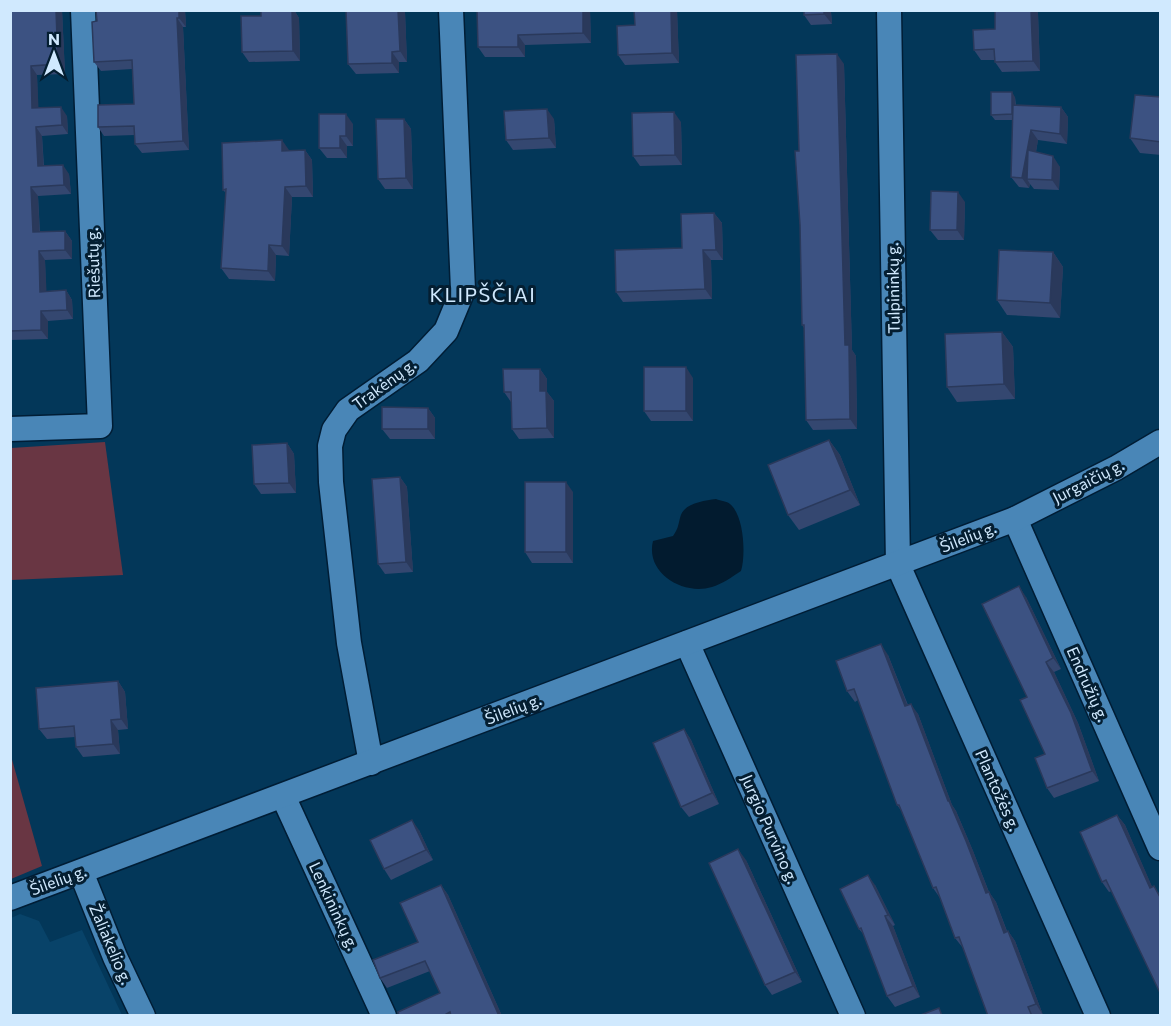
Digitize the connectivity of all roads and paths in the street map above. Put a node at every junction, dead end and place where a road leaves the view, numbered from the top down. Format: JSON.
{"nodes":[{"id":1,"x":83,"y":10,"type":"edge"},
{"id":2,"x":451,"y":10,"type":"edge"},
{"id":3,"x":889,"y":10,"type":"edge"},
{"id":4,"x":10,"y":429,"type":"edge"},
{"id":5,"x":1161,"y":442,"type":"edge"},
{"id":6,"x":1015,"y":519,"type":"junction"},
{"id":7,"x":898,"y":565,"type":"junction"},
{"id":8,"x":687,"y":644,"type":"junction"},
{"id":9,"x":371,"y":763,"type":"junction"},
{"id":10,"x":284,"y":796,"type":"junction"},
{"id":11,"x":1161,"y":848,"type":"edge"},
{"id":12,"x":81,"y":872,"type":"junction"},
{"id":13,"x":10,"y":898,"type":"edge"},
{"id":14,"x":143,"y":1016,"type":"edge"},
{"id":15,"x":384,"y":1016,"type":"edge"},
{"id":16,"x":853,"y":1016,"type":"edge"},
{"id":17,"x":1098,"y":1016,"type":"edge"}],
"edges":[{"from":1,"to":4,"type":"street","name":"Riešutų g."},
{"from":2,"to":9,"type":"street","name":"Trakėnų g."},
{"from":3,"to":7,"type":"street","name":"Tulpininkų g."},
{"from":5,"to":6,"type":"street","name":"Jurgaičių g."},
{"from":6,"to":7,"type":"street","name":"Šilelių g."},
{"from":6,"to":11,"type":"street","name":"Endružių g."},
{"from":7,"to":8,"type":"street","name":"Šilelių g."},
{"from":7,"to":17,"type":"street","name":"Plantožės g."},
{"from":8,"to":9,"type":"street","name":"Šilelių g."},
{"from":8,"to":16,"type":"street","name":"Jurgio Purvino g."},
{"from":9,"to":10,"type":"street","name":"Šilelių g."},
{"from":10,"to":12,"type":"street","name":"Šilelių g."},
{"from":10,"to":15,"type":"street","name":"Lenkininkų g."},
{"from":12,"to":13,"type":"street","name":"Šilelių g."},
{"from":12,"to":14,"type":"street","name":"Žaliakelio g."}]}
